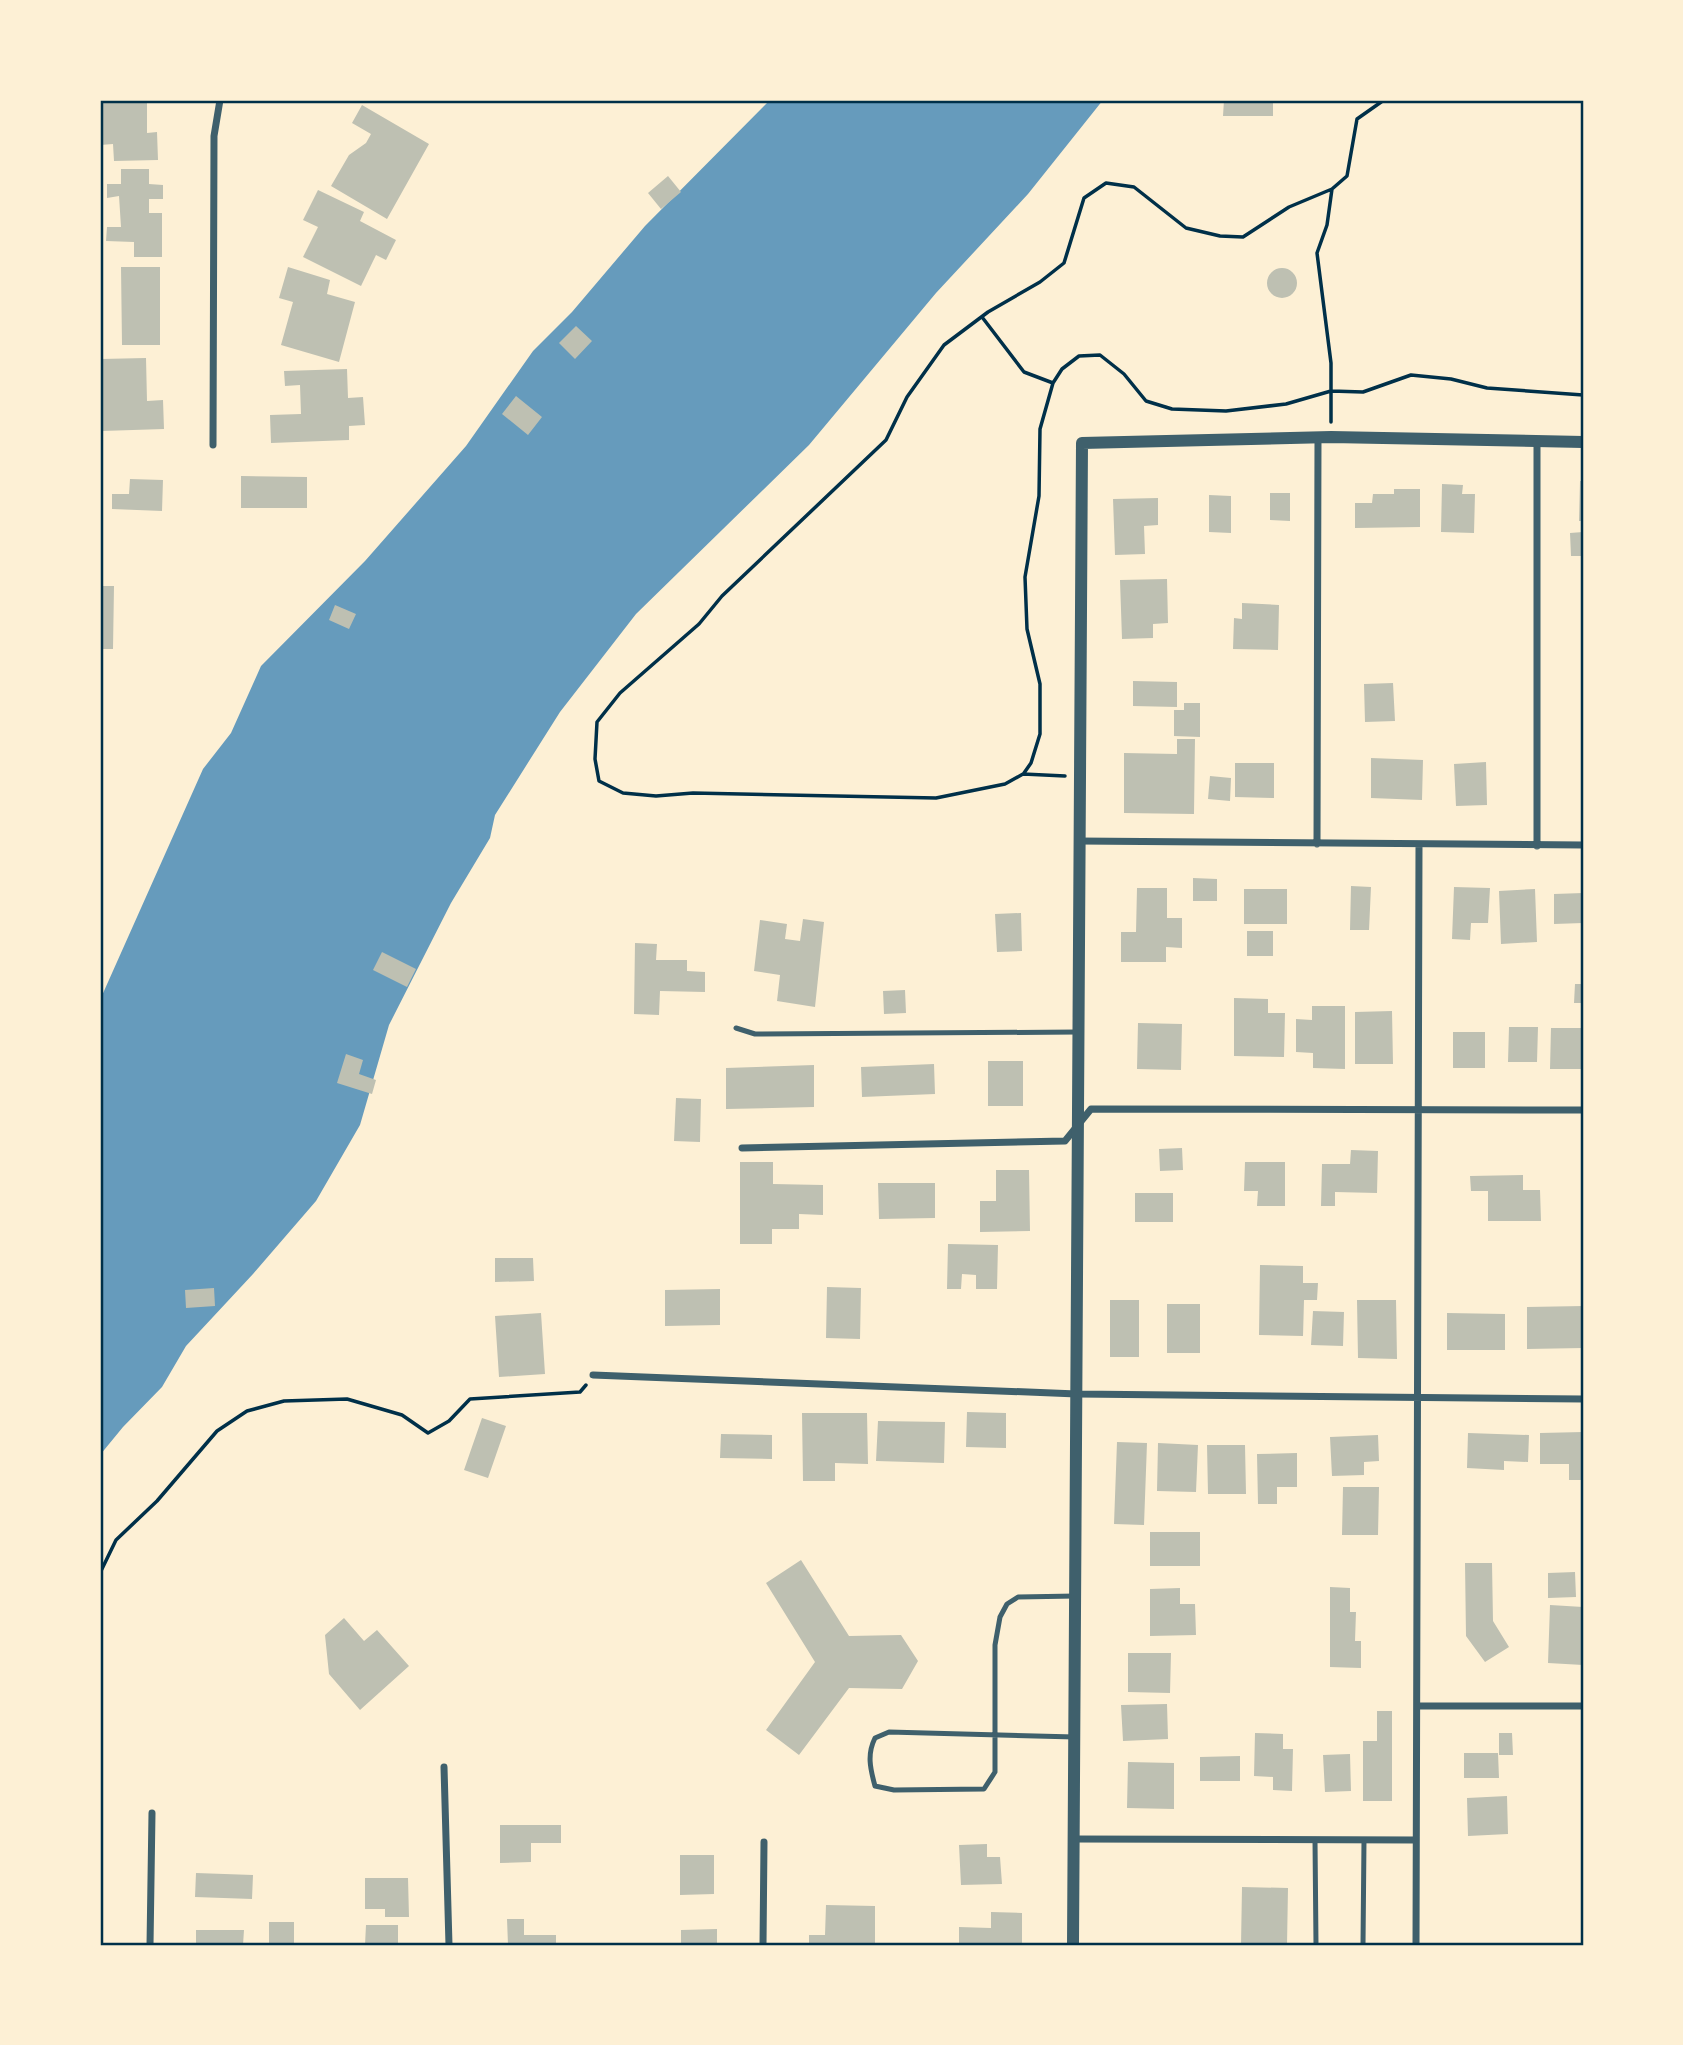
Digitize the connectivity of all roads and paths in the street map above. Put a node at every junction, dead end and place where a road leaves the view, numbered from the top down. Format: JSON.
{"nodes":[{"id":1,"x":220,"y":100,"type":"edge"},
{"id":2,"x":1384,"y":100,"type":"edge"},
{"id":3,"x":1332,"y":189,"type":"junction"},
{"id":4,"x":982,"y":317,"type":"junction"},
{"id":5,"x":1053,"y":383,"type":"junction"},
{"id":6,"x":1331,"y":391,"type":"junction"},
{"id":7,"x":1583,"y":395,"type":"edge"},
{"id":8,"x":1331,"y":422,"type":"dead end"},
{"id":9,"x":1318,"y":437,"type":"junction"},
{"id":10,"x":1537,"y":442,"type":"junction"},
{"id":11,"x":1583,"y":442,"type":"edge"},
{"id":12,"x":213,"y":445,"type":"dead end"},
{"id":13,"x":1023,"y":774,"type":"junction"},
{"id":14,"x":1067,"y":776,"type":"dead end"},
{"id":15,"x":1078,"y":841,"type":"junction"},
{"id":16,"x":1317,"y":844,"type":"junction"},
{"id":17,"x":1419,"y":844,"type":"junction"},
{"id":18,"x":1583,"y":845,"type":"edge"},
{"id":19,"x":1537,"y":846,"type":"junction"},
{"id":20,"x":736,"y":1028,"type":"dead end"},
{"id":21,"x":1078,"y":1032,"type":"junction"},
{"id":22,"x":1418,"y":1110,"type":"junction"},
{"id":23,"x":1583,"y":1110,"type":"edge"},
{"id":24,"x":1078,"y":1127,"type":"junction"},
{"id":25,"x":742,"y":1148,"type":"dead end"},
{"id":26,"x":593,"y":1375,"type":"joint"},
{"id":27,"x":1077,"y":1394,"type":"junction"},
{"id":28,"x":1417,"y":1398,"type":"junction"},
{"id":29,"x":1583,"y":1399,"type":"edge"},
{"id":30,"x":100,"y":1573,"type":"edge"},
{"id":31,"x":1076,"y":1596,"type":"junction"},
{"id":32,"x":1417,"y":1706,"type":"junction"},
{"id":33,"x":1583,"y":1706,"type":"edge"},
{"id":34,"x":993,"y":1735,"type":"junction"},
{"id":35,"x":1075,"y":1737,"type":"junction"},
{"id":36,"x":444,"y":1767,"type":"dead end"},
{"id":37,"x":152,"y":1814,"type":"dead end"},
{"id":38,"x":1074,"y":1839,"type":"junction"},
{"id":39,"x":1315,"y":1840,"type":"junction"},
{"id":40,"x":1364,"y":1840,"type":"junction"},
{"id":41,"x":1416,"y":1840,"type":"junction"},
{"id":42,"x":764,"y":1842,"type":"dead end"},
{"id":43,"x":150,"y":1945,"type":"edge"},
{"id":44,"x":449,"y":1945,"type":"edge"},
{"id":45,"x":763,"y":1945,"type":"edge"},
{"id":46,"x":1073,"y":1945,"type":"edge"},
{"id":47,"x":1315,"y":1945,"type":"edge"},
{"id":48,"x":1363,"y":1945,"type":"edge"},
{"id":49,"x":1416,"y":1945,"type":"edge"}],
"edges":[{"from":1,"to":12,"type":"street"},
{"from":2,"to":3,"type":"path"},
{"from":3,"to":4,"type":"path"},
{"from":3,"to":6,"type":"path"},
{"from":4,"to":5,"type":"path"},
{"from":4,"to":13,"type":"path"},
{"from":5,"to":6,"type":"path"},
{"from":5,"to":13,"type":"path"},
{"from":6,"to":7,"type":"path"},
{"from":6,"to":8,"type":"path"},
{"from":9,"to":10,"type":"street"},
{"from":9,"to":15,"type":"street"},
{"from":9,"to":16,"type":"street"},
{"from":10,"to":11,"type":"street"},
{"from":10,"to":19,"type":"street"},
{"from":13,"to":14,"type":"path"},
{"from":15,"to":16,"type":"street"},
{"from":15,"to":21,"type":"street"},
{"from":16,"to":17,"type":"street"},
{"from":17,"to":19,"type":"street"},
{"from":17,"to":22,"type":"street"},
{"from":18,"to":19,"type":"street"},
{"from":20,"to":21,"type":"lane"},
{"from":21,"to":24,"type":"street"},
{"from":22,"to":23,"type":"street"},
{"from":22,"to":24,"type":"street"},
{"from":22,"to":28,"type":"street"},
{"from":24,"to":25,"type":"street"},
{"from":24,"to":27,"type":"street"},
{"from":26,"to":27,"type":"street"},
{"from":26,"to":30,"type":"path"},
{"from":27,"to":28,"type":"street"},
{"from":27,"to":31,"type":"street"},
{"from":28,"to":29,"type":"street"},
{"from":28,"to":32,"type":"street"},
{"from":31,"to":34,"type":"lane"},
{"from":31,"to":35,"type":"street"},
{"from":32,"to":33,"type":"street"},
{"from":32,"to":41,"type":"street"},
{"from":34,"to":34,"type":"lane"},
{"from":34,"to":35,"type":"lane"},
{"from":35,"to":38,"type":"street"},
{"from":36,"to":44,"type":"street"},
{"from":37,"to":43,"type":"street"},
{"from":38,"to":39,"type":"street"},
{"from":38,"to":46,"type":"street"},
{"from":39,"to":40,"type":"street"},
{"from":39,"to":47,"type":"lane"},
{"from":40,"to":41,"type":"street"},
{"from":40,"to":48,"type":"lane"},
{"from":41,"to":49,"type":"street"},
{"from":42,"to":45,"type":"street"}]}
